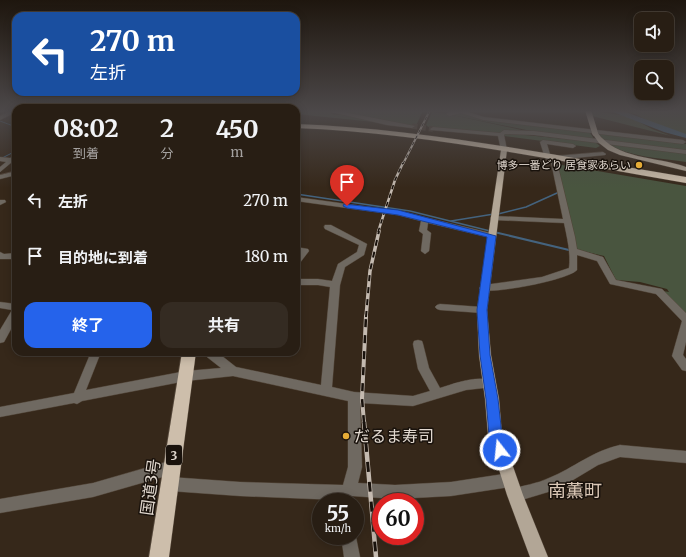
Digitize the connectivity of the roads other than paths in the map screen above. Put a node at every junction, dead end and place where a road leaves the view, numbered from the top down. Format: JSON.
{"nodes":[{"id":1,"x":381,"y":136,"type":"edge"},
{"id":2,"x":408,"y":136,"type":"edge"},
{"id":3,"x":501,"y":136,"type":"edge"},
{"id":4,"x":572,"y":136,"type":"edge"},
{"id":5,"x":633,"y":136,"type":"edge"},
{"id":6,"x":597,"y":138,"type":"junction"},
{"id":7,"x":683,"y":142,"type":"dead end"},
{"id":8,"x":573,"y":146,"type":"dead end"},
{"id":9,"x":503,"y":152,"type":"junction"},
{"id":10,"x":686,"y":152,"type":"edge"},
{"id":11,"x":603,"y":154,"type":"dead end"},
{"id":12,"x":0,"y":159,"type":"edge"},
{"id":13,"x":12,"y":159,"type":"edge"},
{"id":14,"x":548,"y":159,"type":"junction"},
{"id":15,"x":686,"y":169,"type":"edge"},
{"id":16,"x":0,"y":170,"type":"edge"},
{"id":17,"x":12,"y":173,"type":"edge"},
{"id":18,"x":0,"y":176,"type":"edge"},
{"id":19,"x":686,"y":180,"type":"edge"},
{"id":20,"x":686,"y":183,"type":"edge"},
{"id":21,"x":300,"y":200,"type":"edge"},
{"id":22,"x":494,"y":218,"type":"junction"},
{"id":23,"x":425,"y":219,"type":"junction"},
{"id":24,"x":567,"y":222,"type":"junction"},
{"id":25,"x":328,"y":227,"type":"dead end"},
{"id":26,"x":492,"y":236,"type":"junction"},
{"id":27,"x":300,"y":250,"type":"edge"},
{"id":28,"x":425,"y":251,"type":"dead end"},
{"id":29,"x":573,"y":251,"type":"junction"},
{"id":30,"x":0,"y":255,"type":"edge"},
{"id":31,"x":12,"y":256,"type":"edge"},
{"id":32,"x":300,"y":257,"type":"edge"},
{"id":33,"x":300,"y":282,"type":"edge"},
{"id":34,"x":335,"y":285,"type":"junction"},
{"id":35,"x":484,"y":288,"type":"junction"},
{"id":36,"x":0,"y":305,"type":"edge"},
{"id":37,"x":440,"y":307,"type":"dead end"},
{"id":38,"x":482,"y":310,"type":"junction"},
{"id":39,"x":12,"y":311,"type":"edge"},
{"id":40,"x":12,"y":318,"type":"edge"},
{"id":41,"x":686,"y":320,"type":"edge"},
{"id":42,"x":0,"y":339,"type":"edge"},
{"id":43,"x":418,"y":344,"type":"dead end"},
{"id":44,"x":94,"y":356,"type":"edge"},
{"id":45,"x":188,"y":356,"type":"edge"},
{"id":46,"x":213,"y":356,"type":"edge"},
{"id":47,"x":686,"y":367,"type":"edge"},
{"id":48,"x":233,"y":371,"type":"junction"},
{"id":49,"x":186,"y":376,"type":"junction"},
{"id":50,"x":489,"y":384,"type":"junction"},
{"id":51,"x":326,"y":391,"type":"junction"},
{"id":52,"x":436,"y":393,"type":"junction"},
{"id":53,"x":354,"y":398,"type":"junction"},
{"id":54,"x":77,"y":399,"type":"junction"},
{"id":55,"x":0,"y":412,"type":"edge"},
{"id":56,"x":686,"y":457,"type":"edge"},
{"id":57,"x":171,"y":475,"type":"junction"},
{"id":58,"x":510,"y":480,"type":"junction"},
{"id":59,"x":312,"y":493,"type":"edge"},
{"id":60,"x":347,"y":493,"type":"edge"},
{"id":61,"x":364,"y":494,"type":"edge"},
{"id":62,"x":514,"y":495,"type":"junction"},
{"id":63,"x":0,"y":506,"type":"edge"},
{"id":64,"x":350,"y":545,"type":"edge"},
{"id":65,"x":159,"y":557,"type":"edge"},
{"id":66,"x":352,"y":557,"type":"edge"},
{"id":67,"x":539,"y":557,"type":"edge"}],
"edges":[{"from":1,"to":9,"type":"highway"},
{"from":2,"to":9,"type":"highway"},
{"from":3,"to":9,"type":"street"},
{"from":4,"to":6,"type":"street"},
{"from":5,"to":7,"type":"street"},
{"from":6,"to":10,"type":"street"},
{"from":6,"to":15,"type":"main road"},
{"from":8,"to":14,"type":"street"},
{"from":9,"to":14,"type":"highway"},
{"from":9,"to":14,"type":"highway"},
{"from":9,"to":22,"type":"main road"},
{"from":11,"to":14,"type":"street"},
{"from":12,"to":13,"type":"street"},
{"from":13,"to":16,"type":"street"},
{"from":14,"to":19,"type":"highway"},
{"from":14,"to":20,"type":"highway"},
{"from":14,"to":24,"type":"street"},
{"from":17,"to":18,"type":"street"},
{"from":21,"to":23,"type":"street"},
{"from":22,"to":24,"type":"street"},
{"from":22,"to":26,"type":"main road"},
{"from":23,"to":26,"type":"street"},
{"from":23,"to":28,"type":"street"},
{"from":24,"to":29,"type":"street"},
{"from":25,"to":34,"type":"street"},
{"from":26,"to":35,"type":"main road"},
{"from":27,"to":32,"type":"street"},
{"from":29,"to":35,"type":"street"},
{"from":29,"to":41,"type":"street"},
{"from":30,"to":31,"type":"street"},
{"from":33,"to":34,"type":"street"},
{"from":34,"to":51,"type":"street"},
{"from":35,"to":38,"type":"main road"},
{"from":36,"to":39,"type":"street"},
{"from":37,"to":38,"type":"street"},
{"from":38,"to":50,"type":"main road"},
{"from":40,"to":42,"type":"street"},
{"from":41,"to":47,"type":"street"},
{"from":43,"to":52,"type":"street"},
{"from":44,"to":54,"type":"street"},
{"from":45,"to":49,"type":"highway","name":"国道3号","number":"3"},
{"from":46,"to":48,"type":"street"},
{"from":48,"to":49,"type":"street"},
{"from":48,"to":51,"type":"street"},
{"from":49,"to":54,"type":"street"},
{"from":49,"to":57,"type":"highway","name":"国道3号","number":"3"},
{"from":50,"to":52,"type":"street"},
{"from":50,"to":58,"type":"main road"},
{"from":51,"to":53,"type":"street"},
{"from":52,"to":53,"type":"street"},
{"from":53,"to":60,"type":"street"},
{"from":54,"to":55,"type":"street"},
{"from":56,"to":62,"type":"street"},
{"from":57,"to":59,"type":"street"},
{"from":57,"to":63,"type":"street"},
{"from":57,"to":65,"type":"highway","name":"国道3号","number":"3"},
{"from":58,"to":61,"type":"street"},
{"from":58,"to":62,"type":"main road"},
{"from":62,"to":67,"type":"main road"},
{"from":64,"to":66,"type":"street"}]}
